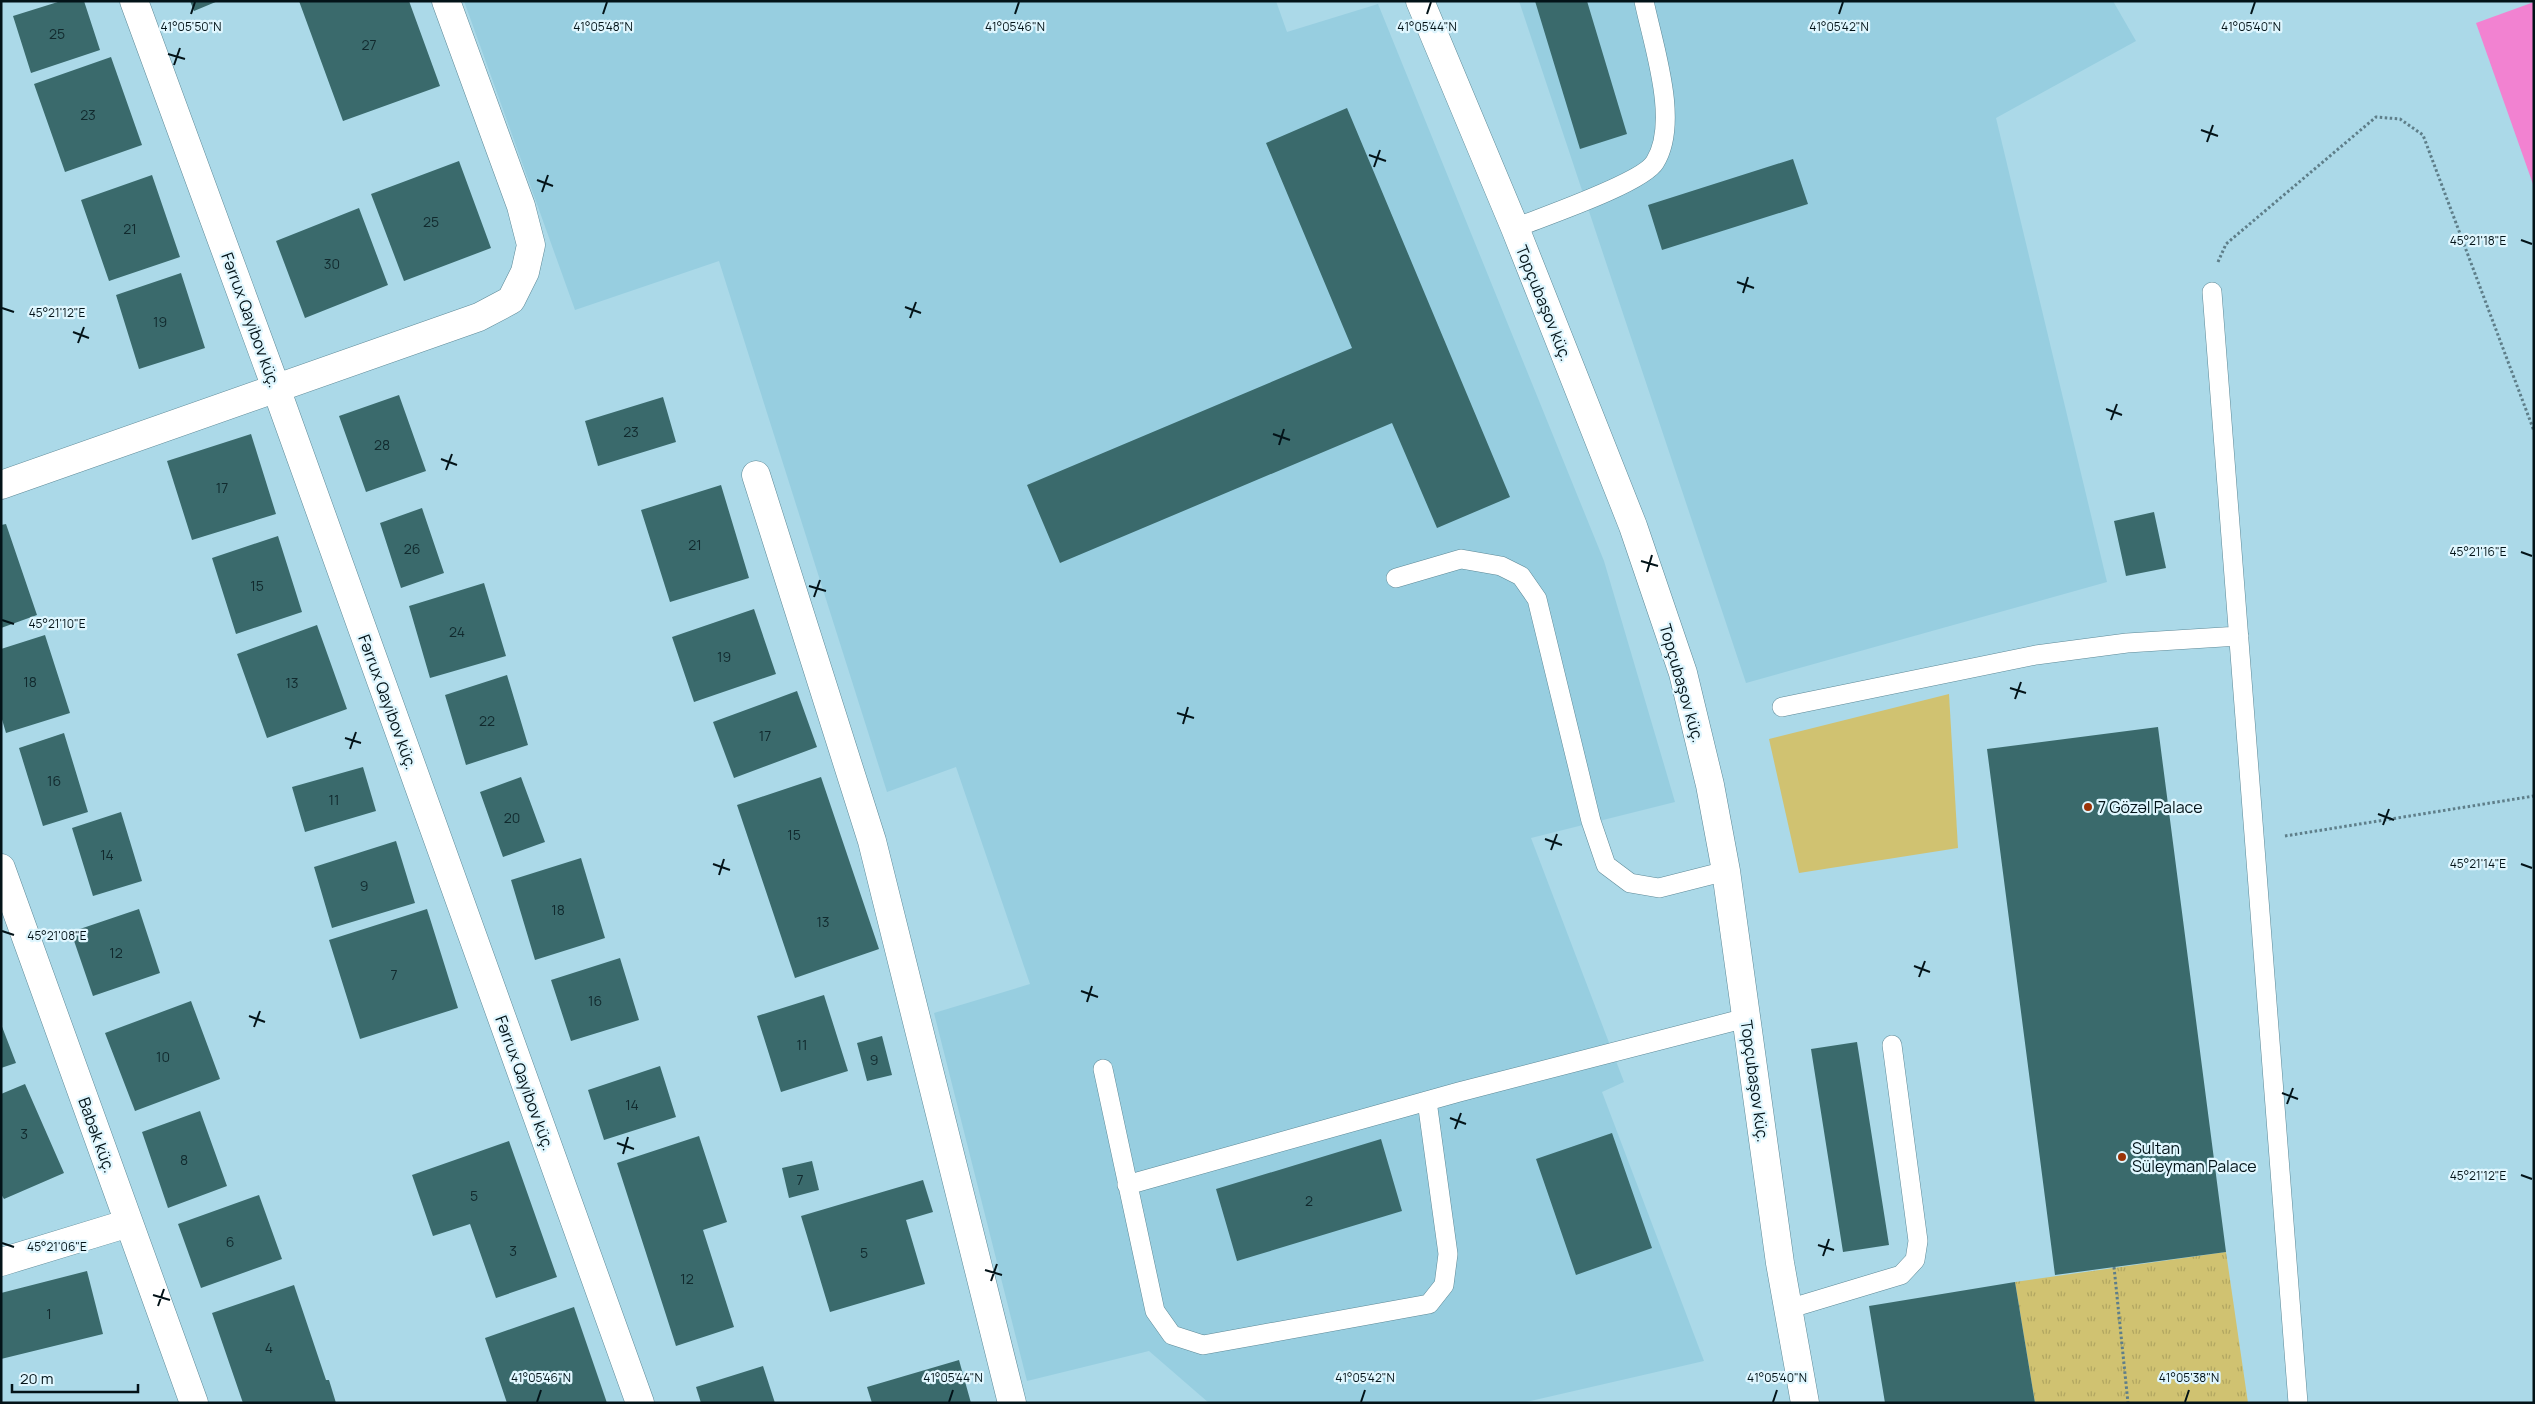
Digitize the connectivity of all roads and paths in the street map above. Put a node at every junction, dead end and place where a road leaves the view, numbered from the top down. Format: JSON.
{"nodes":[{"id":1,"x":134,"y":1,"type":"edge"},
{"id":2,"x":446,"y":1,"type":"edge"},
{"id":3,"x":1420,"y":1,"type":"edge"},
{"id":4,"x":1644,"y":1,"type":"edge"},
{"id":5,"x":1514,"y":228,"type":"junction"},
{"id":6,"x":2212,"y":292,"type":"joint"},
{"id":7,"x":276,"y":388,"type":"junction"},
{"id":8,"x":2534,"y":431,"type":"edge"},
{"id":9,"x":756,"y":475,"type":"dead end"},
{"id":10,"x":1,"y":485,"type":"edge"},
{"id":11,"x":1396,"y":578,"type":"dead end"},
{"id":12,"x":2239,"y":636,"type":"junction"},
{"id":13,"x":1782,"y":708,"type":"dead end"},
{"id":14,"x":2534,"y":796,"type":"edge"},
{"id":15,"x":2255,"y":841,"type":"junction"},
{"id":16,"x":1,"y":868,"type":"edge"},
{"id":17,"x":1726,"y":872,"type":"junction"},
{"id":18,"x":1746,"y":1018,"type":"junction"},
{"id":19,"x":1892,"y":1045,"type":"dead end"},
{"id":20,"x":1103,"y":1069,"type":"dead end"},
{"id":21,"x":1428,"y":1101,"type":"junction"},
{"id":22,"x":1127,"y":1185,"type":"junction"},
{"id":23,"x":129,"y":1223,"type":"junction"},
{"id":24,"x":1,"y":1262,"type":"edge"},
{"id":25,"x":2114,"y":1268,"type":"dead end"},
{"id":26,"x":1788,"y":1309,"type":"junction"},
{"id":27,"x":194,"y":1403,"type":"edge"},
{"id":28,"x":640,"y":1403,"type":"edge"},
{"id":29,"x":1012,"y":1403,"type":"edge"},
{"id":30,"x":1805,"y":1403,"type":"edge"},
{"id":31,"x":2128,"y":1403,"type":"edge"},
{"id":32,"x":2298,"y":1403,"type":"edge"}],
"edges":[{"from":1,"to":7,"type":"street","name":"Fərrux Qayibov küç."},
{"from":2,"to":7,"type":"street"},
{"from":3,"to":5,"type":"street","name":"Topçubaşov küç."},
{"from":4,"to":5,"type":"lane"},
{"from":5,"to":17,"type":"street","name":"Topçubaşov küç."},
{"from":6,"to":8,"type":"path"},
{"from":6,"to":12,"type":"lane"},
{"from":7,"to":10,"type":"street"},
{"from":7,"to":28,"type":"street","name":"Fərrux Qayibov küç."},
{"from":9,"to":29,"type":"street"},
{"from":11,"to":17,"type":"lane"},
{"from":12,"to":13,"type":"lane"},
{"from":12,"to":15,"type":"lane"},
{"from":14,"to":15,"type":"path"},
{"from":15,"to":32,"type":"lane"},
{"from":16,"to":23,"type":"street","name":"Babək küç."},
{"from":17,"to":18,"type":"street","name":"Topçubaşov küç."},
{"from":18,"to":21,"type":"lane"},
{"from":18,"to":26,"type":"street","name":"Topçubaşov küç."},
{"from":19,"to":26,"type":"lane"},
{"from":20,"to":22,"type":"lane"},
{"from":21,"to":22,"type":"lane"},
{"from":21,"to":22,"type":"lane"},
{"from":23,"to":24,"type":"street"},
{"from":23,"to":27,"type":"street","name":"Babək küç."},
{"from":25,"to":31,"type":"path"},
{"from":26,"to":30,"type":"street","name":"Topçubaşov küç."}]}
